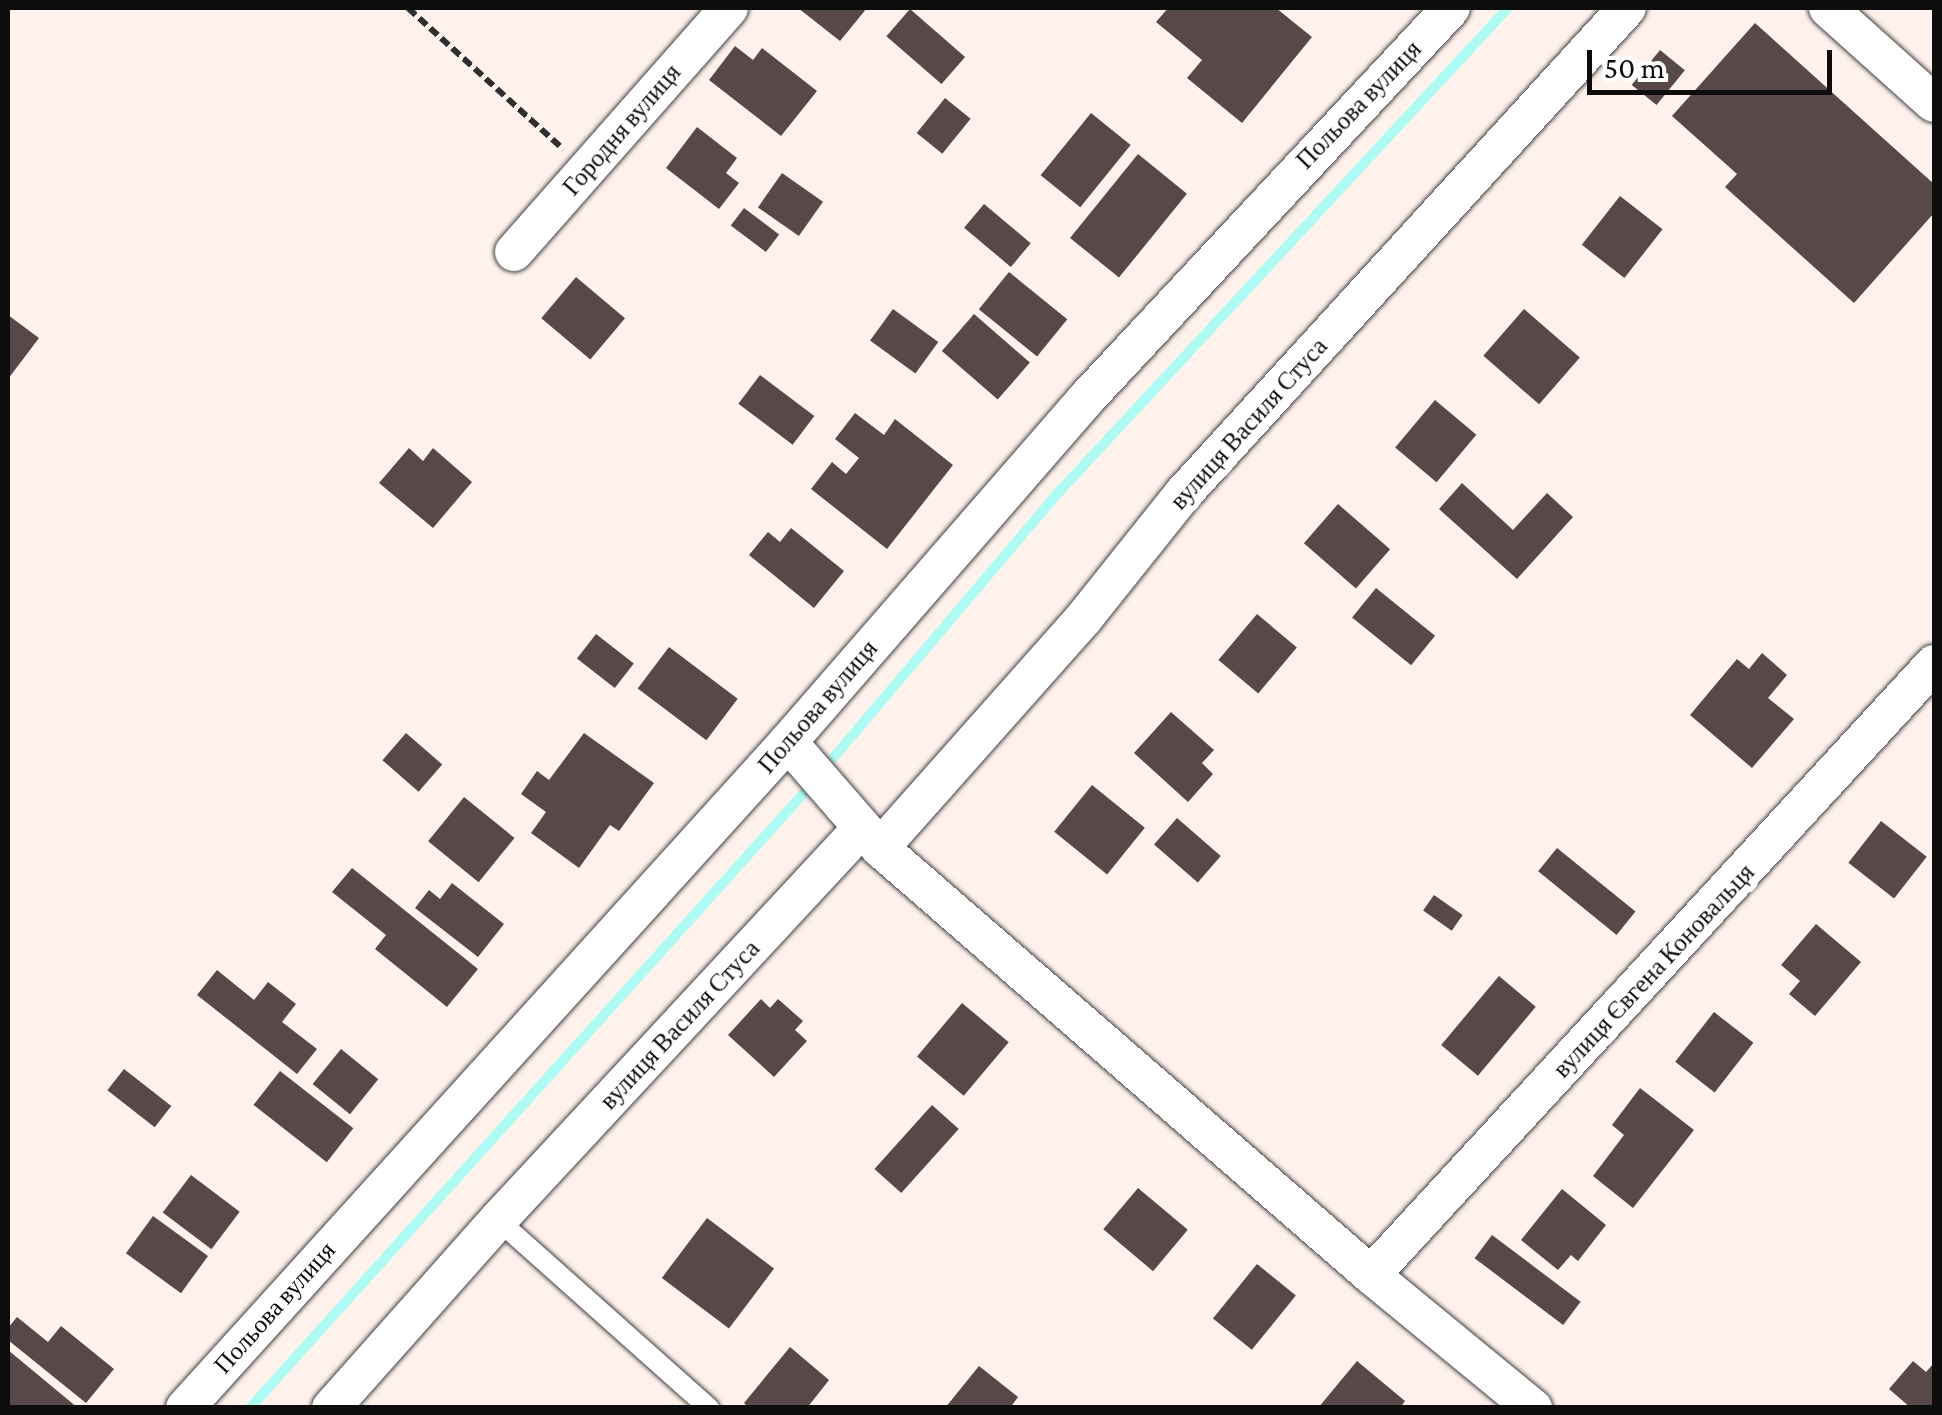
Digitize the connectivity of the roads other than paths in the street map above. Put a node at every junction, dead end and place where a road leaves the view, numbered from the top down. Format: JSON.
{"nodes":[{"id":1,"x":729,"y":8,"type":"edge"},
{"id":2,"x":1450,"y":8,"type":"edge"},
{"id":3,"x":1628,"y":8,"type":"edge"},
{"id":4,"x":1828,"y":8,"type":"edge"},
{"id":5,"x":1934,"y":103,"type":"edge"},
{"id":6,"x":514,"y":252,"type":"dead end"},
{"id":7,"x":1934,"y":664,"type":"edge"},
{"id":8,"x":788,"y":742,"type":"junction"},
{"id":9,"x":870,"y":839,"type":"junction"},
{"id":10,"x":498,"y":1220,"type":"junction"},
{"id":11,"x":1371,"y":1274,"type":"junction"},
{"id":12,"x":185,"y":1408,"type":"edge"},
{"id":13,"x":332,"y":1408,"type":"edge"},
{"id":14,"x":710,"y":1408,"type":"edge"},
{"id":15,"x":1533,"y":1408,"type":"edge"}],
"edges":[{"from":1,"to":6,"type":"street","name":"Городня вулиця"},
{"from":2,"to":8,"type":"street","name":"Польова вулиця"},
{"from":3,"to":9,"type":"street","name":"вулиця Василя Стуса"},
{"from":4,"to":5,"type":"street"},
{"from":7,"to":11,"type":"street","name":"вулиця Євгена Коновальця"},
{"from":8,"to":9,"type":"street"},
{"from":8,"to":12,"type":"street","name":"Польова вулиця"},
{"from":9,"to":10,"type":"street","name":"вулиця Василя Стуса"},
{"from":9,"to":11,"type":"street"},
{"from":10,"to":13,"type":"street","name":"вулиця Василя Стуса"},
{"from":10,"to":14,"type":"lane"},
{"from":11,"to":15,"type":"street"}]}
